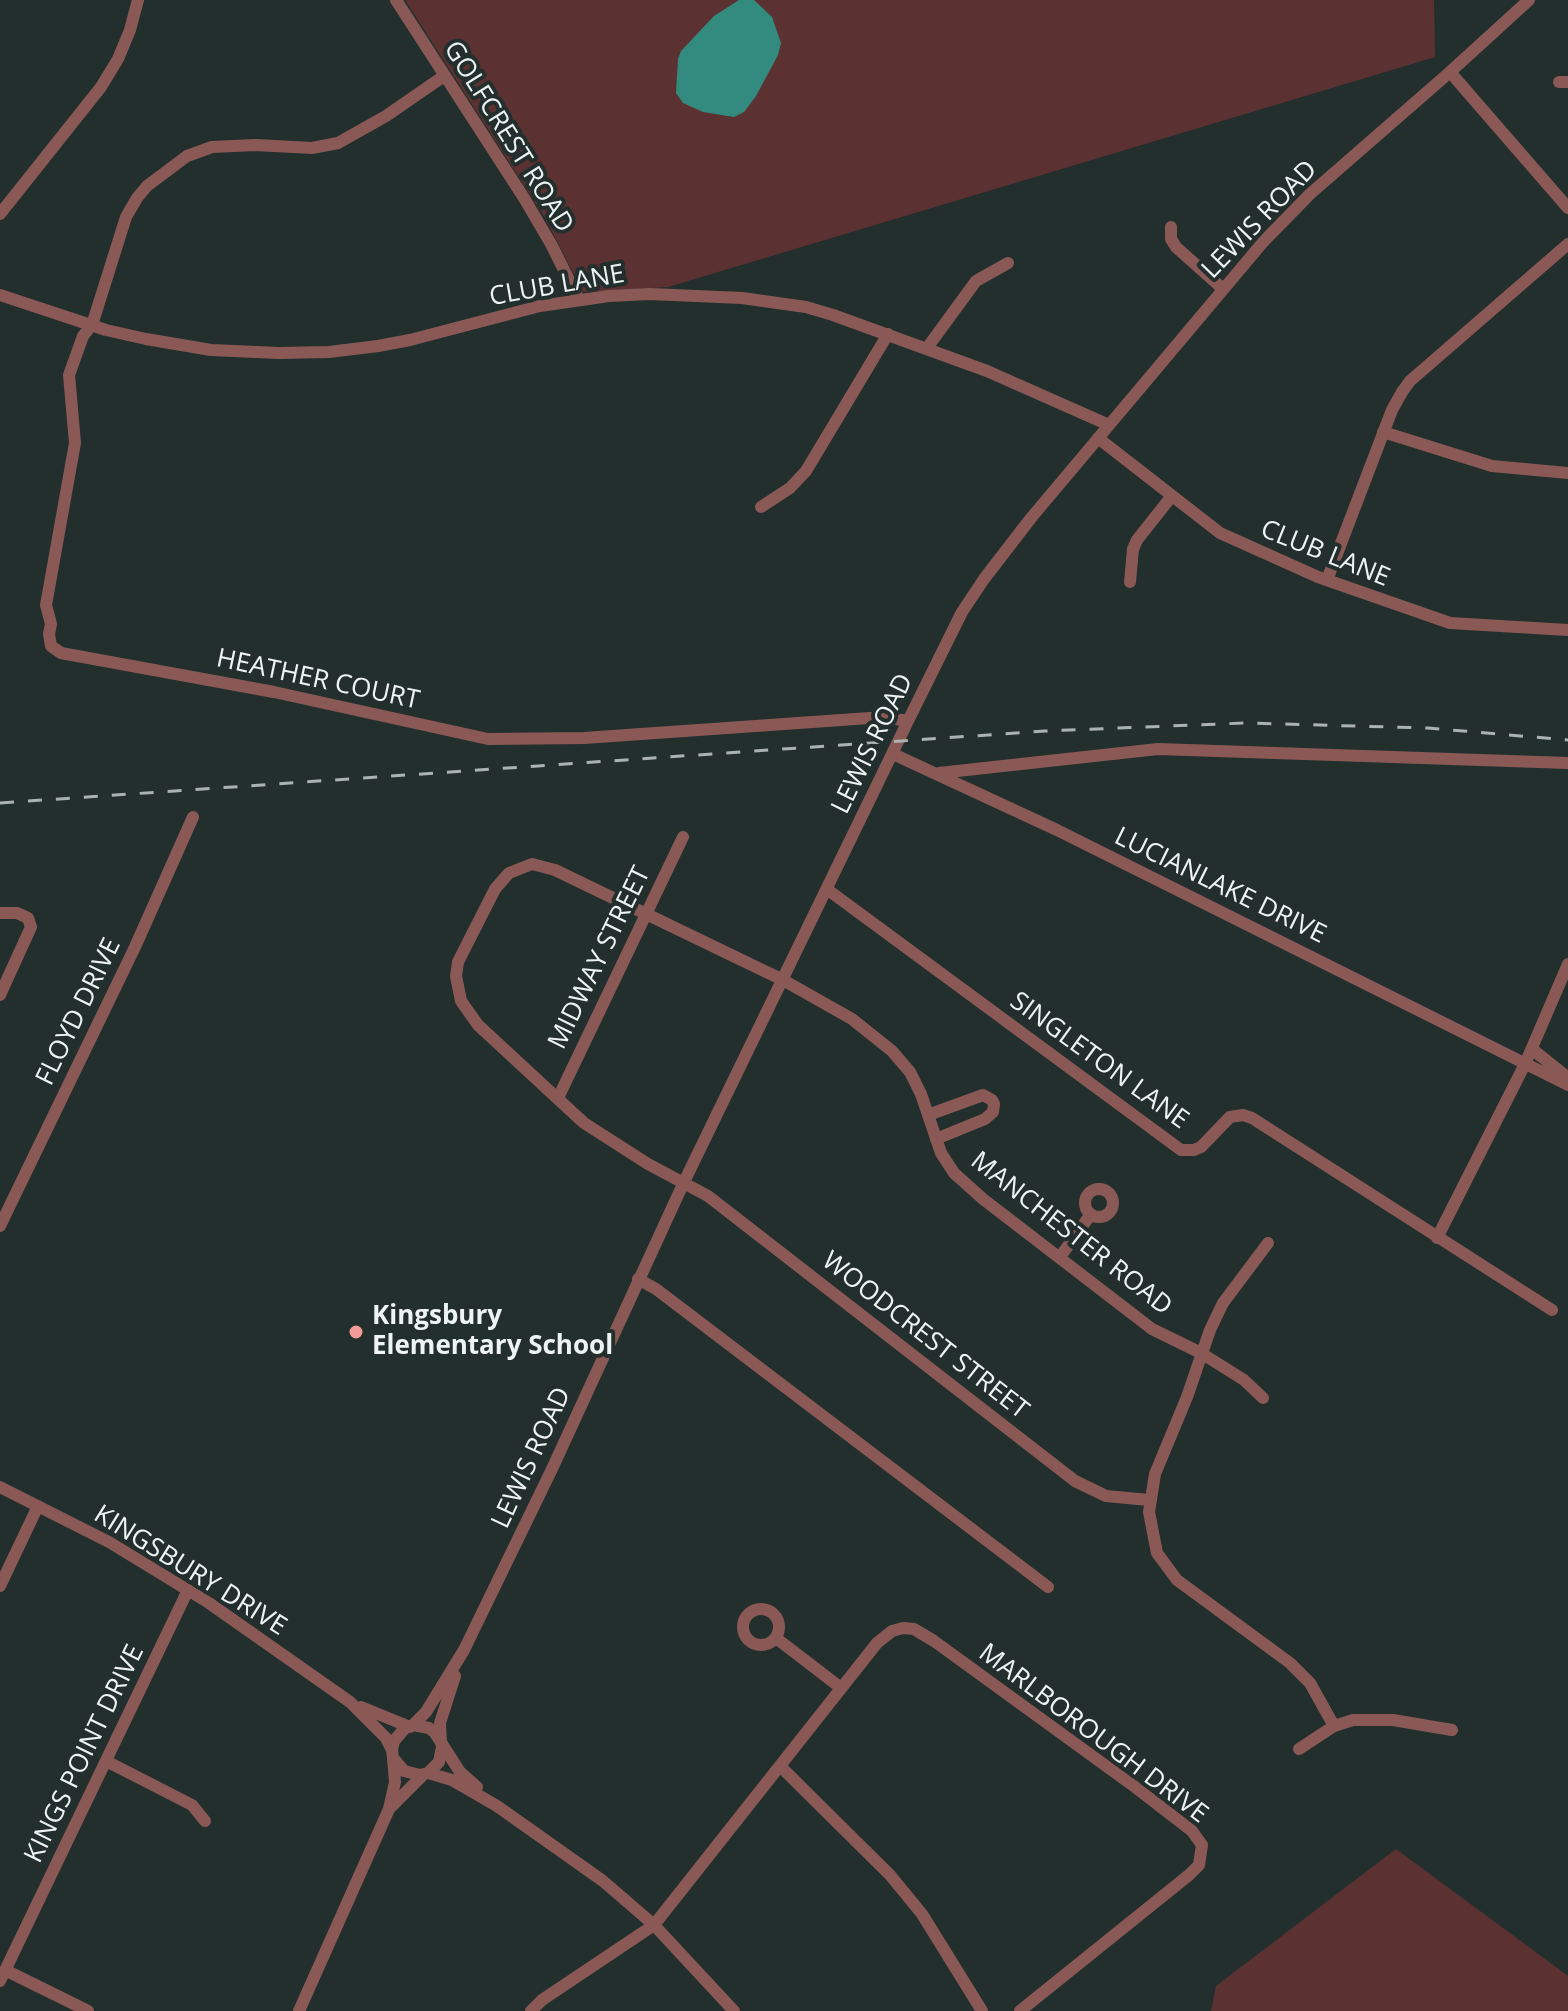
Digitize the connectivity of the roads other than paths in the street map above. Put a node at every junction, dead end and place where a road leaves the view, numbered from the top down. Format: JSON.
{"nodes":[{"id":1,"x":138,"y":0,"type":"edge"},
{"id":2,"x":396,"y":0,"type":"edge"},
{"id":3,"x":1529,"y":0,"type":"edge"},
{"id":4,"x":1450,"y":72,"type":"junction"},
{"id":5,"x":444,"y":76,"type":"junction"},
{"id":6,"x":1568,"y":208,"type":"edge"},
{"id":7,"x":0,"y":214,"type":"edge"},
{"id":8,"x":1171,"y":227,"type":"dead end"},
{"id":9,"x":1568,"y":244,"type":"edge"},
{"id":10,"x":1008,"y":263,"type":"dead end"},
{"id":11,"x":1223,"y":289,"type":"junction"},
{"id":12,"x":0,"y":295,"type":"edge"},
{"id":13,"x":579,"y":300,"type":"junction"},
{"id":14,"x":92,"y":325,"type":"junction"},
{"id":15,"x":888,"y":334,"type":"junction"},
{"id":16,"x":927,"y":348,"type":"junction"},
{"id":17,"x":1109,"y":425,"type":"junction"},
{"id":18,"x":1383,"y":432,"type":"junction"},
{"id":19,"x":1098,"y":438,"type":"junction"},
{"id":20,"x":1568,"y":473,"type":"edge"},
{"id":21,"x":1171,"y":497,"type":"junction"},
{"id":22,"x":761,"y":507,"type":"dead end"},
{"id":23,"x":1327,"y":580,"type":"junction"},
{"id":24,"x":1130,"y":582,"type":"dead end"},
{"id":25,"x":1568,"y":630,"type":"edge"},
{"id":26,"x":908,"y":721,"type":"junction"},
{"id":27,"x":893,"y":754,"type":"junction"},
{"id":28,"x":1568,"y":763,"type":"edge"},
{"id":29,"x":935,"y":774,"type":"junction"},
{"id":30,"x":193,"y":817,"type":"dead end"},
{"id":31,"x":683,"y":837,"type":"dead end"},
{"id":32,"x":828,"y":890,"type":"junction"},
{"id":33,"x":0,"y":913,"type":"edge"},
{"id":34,"x":646,"y":914,"type":"junction"},
{"id":35,"x":1568,"y":964,"type":"edge"},
{"id":36,"x":783,"y":980,"type":"junction"},
{"id":37,"x":0,"y":995,"type":"edge"},
{"id":38,"x":1532,"y":1049,"type":"junction"},
{"id":39,"x":1525,"y":1064,"type":"junction"},
{"id":40,"x":1568,"y":1078,"type":"edge"},
{"id":41,"x":1568,"y":1085,"type":"edge"},
{"id":42,"x":558,"y":1098,"type":"junction"},
{"id":43,"x":928,"y":1115,"type":"junction"},
{"id":44,"x":936,"y":1139,"type":"junction"},
{"id":45,"x":684,"y":1182,"type":"junction"},
{"id":46,"x":1091,"y":1214,"type":"dead end"},
{"id":47,"x":0,"y":1226,"type":"edge"},
{"id":48,"x":1437,"y":1238,"type":"junction"},
{"id":49,"x":1268,"y":1243,"type":"dead end"},
{"id":50,"x":1060,"y":1257,"type":"junction"},
{"id":51,"x":638,"y":1279,"type":"junction"},
{"id":52,"x":1552,"y":1310,"type":"dead end"},
{"id":53,"x":1201,"y":1353,"type":"junction"},
{"id":54,"x":1263,"y":1398,"type":"dead end"},
{"id":55,"x":0,"y":1487,"type":"edge"},
{"id":56,"x":1149,"y":1500,"type":"junction"},
{"id":57,"x":38,"y":1506,"type":"junction"},
{"id":58,"x":0,"y":1584,"type":"edge"},
{"id":59,"x":1048,"y":1587,"type":"dead end"},
{"id":60,"x":188,"y":1590,"type":"junction"},
{"id":61,"x":776,"y":1638,"type":"dead end"},
{"id":62,"x":464,"y":1650,"type":"junction"},
{"id":63,"x":841,"y":1688,"type":"junction"},
{"id":64,"x":350,"y":1702,"type":"junction"},
{"id":65,"x":411,"y":1726,"type":"junction"},
{"id":66,"x":1334,"y":1726,"type":"junction"},
{"id":67,"x":1452,"y":1730,"type":"dead end"},
{"id":68,"x":442,"y":1746,"type":"junction"},
{"id":69,"x":1299,"y":1749,"type":"dead end"},
{"id":70,"x":393,"y":1754,"type":"junction"},
{"id":71,"x":106,"y":1761,"type":"junction"},
{"id":72,"x":780,"y":1766,"type":"junction"},
{"id":73,"x":426,"y":1773,"type":"junction"},
{"id":74,"x":497,"y":1806,"type":"junction"},
{"id":75,"x":389,"y":1809,"type":"junction"},
{"id":76,"x":205,"y":1821,"type":"dead end"},
{"id":77,"x":654,"y":1925,"type":"junction"},
{"id":78,"x":2,"y":1975,"type":"edge"},
{"id":79,"x":88,"y":2011,"type":"edge"},
{"id":80,"x":299,"y":2011,"type":"edge"},
{"id":81,"x":531,"y":2011,"type":"edge"},
{"id":82,"x":734,"y":2011,"type":"edge"},
{"id":83,"x":982,"y":2011,"type":"edge"},
{"id":84,"x":1020,"y":2011,"type":"edge"}],
"edges":[{"from":1,"to":7,"type":"street"},
{"from":2,"to":5,"type":"street","name":"GOLFCREST ROAD"},
{"from":3,"to":4,"type":"street","name":"LEWIS ROAD"},
{"from":4,"to":6,"type":"street"},
{"from":4,"to":11,"type":"street","name":"LEWIS ROAD"},
{"from":5,"to":13,"type":"street","name":"GOLFCREST ROAD"},
{"from":5,"to":14,"type":"street"},
{"from":8,"to":11,"type":"street"},
{"from":9,"to":18,"type":"street"},
{"from":10,"to":16,"type":"street"},
{"from":11,"to":17,"type":"street","name":"LEWIS ROAD"},
{"from":12,"to":14,"type":"street","name":"CLUB LANE"},
{"from":13,"to":14,"type":"street","name":"CLUB LANE"},
{"from":13,"to":15,"type":"street","name":"CLUB LANE"},
{"from":14,"to":26,"type":"street","name":"HEATHER COURT"},
{"from":15,"to":16,"type":"street","name":"CLUB LANE"},
{"from":15,"to":22,"type":"street"},
{"from":16,"to":17,"type":"street","name":"CLUB LANE"},
{"from":17,"to":19,"type":"street","name":"LEWIS ROAD"},
{"from":18,"to":20,"type":"street"},
{"from":18,"to":23,"type":"street"},
{"from":19,"to":21,"type":"street","name":"CLUB LANE"},
{"from":19,"to":26,"type":"street","name":"LEWIS ROAD"},
{"from":21,"to":23,"type":"street","name":"CLUB LANE"},
{"from":21,"to":24,"type":"street"},
{"from":23,"to":25,"type":"street","name":"CLUB LANE"},
{"from":26,"to":27,"type":"street","name":"LEWIS ROAD"},
{"from":27,"to":29,"type":"street","name":"LUCIANLAKE DRIVE"},
{"from":27,"to":32,"type":"street","name":"LEWIS ROAD"},
{"from":28,"to":29,"type":"street"},
{"from":29,"to":39,"type":"street","name":"LUCIANLAKE DRIVE"},
{"from":30,"to":47,"type":"street","name":"FLOYD DRIVE"},
{"from":31,"to":34,"type":"street","name":"MIDWAY STREET"},
{"from":32,"to":36,"type":"street","name":"LEWIS ROAD"},
{"from":32,"to":48,"type":"street","name":"SINGLETON LANE"},
{"from":33,"to":37,"type":"street"},
{"from":34,"to":36,"type":"street","name":"MANCHESTER ROAD"},
{"from":34,"to":42,"type":"street","name":"MIDWAY STREET"},
{"from":34,"to":42,"type":"street","name":"MANCHESTER ROAD"},
{"from":35,"to":38,"type":"street"},
{"from":36,"to":43,"type":"street","name":"MANCHESTER ROAD"},
{"from":36,"to":45,"type":"street","name":"LEWIS ROAD"},
{"from":38,"to":39,"type":"street"},
{"from":38,"to":40,"type":"street"},
{"from":39,"to":41,"type":"street","name":"LUCIANLAKE DRIVE"},
{"from":39,"to":48,"type":"street"},
{"from":42,"to":45,"type":"street","name":"WOODCREST STREET"},
{"from":43,"to":44,"type":"street","name":"MANCHESTER ROAD"},
{"from":43,"to":44,"type":"street"},
{"from":44,"to":50,"type":"street","name":"MANCHESTER ROAD"},
{"from":45,"to":51,"type":"street","name":"LEWIS ROAD"},
{"from":45,"to":56,"type":"street","name":"WOODCREST STREET"},
{"from":46,"to":50,"type":"street"},
{"from":48,"to":52,"type":"street","name":"SINGLETON LANE"},
{"from":49,"to":53,"type":"street"},
{"from":50,"to":53,"type":"street","name":"MANCHESTER ROAD"},
{"from":51,"to":59,"type":"street"},
{"from":51,"to":62,"type":"street","name":"LEWIS ROAD"},
{"from":53,"to":54,"type":"street","name":"MANCHESTER ROAD"},
{"from":53,"to":56,"type":"street"},
{"from":55,"to":57,"type":"street","name":"KINGSBURY DRIVE"},
{"from":56,"to":66,"type":"street"},
{"from":57,"to":58,"type":"street"},
{"from":57,"to":60,"type":"street","name":"KINGSBURY DRIVE"},
{"from":60,"to":64,"type":"street","name":"KINGSBURY DRIVE"},
{"from":60,"to":71,"type":"street","name":"KINGS POINT DRIVE"},
{"from":61,"to":63,"type":"street"},
{"from":62,"to":65,"type":"street","name":"LEWIS ROAD"},
{"from":62,"to":68,"type":"street","name":"LEWIS ROAD"},
{"from":63,"to":72,"type":"street","name":"MARLBOROUGH DRIVE"},
{"from":63,"to":84,"type":"street","name":"MARLBOROUGH DRIVE"},
{"from":64,"to":65,"type":"street","name":"KINGSBURY DRIVE"},
{"from":64,"to":70,"type":"street","name":"KINGSBURY DRIVE"},
{"from":65,"to":68,"type":"street","name":"KINGSBURY DRIVE"},
{"from":65,"to":70,"type":"street"},
{"from":66,"to":67,"type":"street"},
{"from":66,"to":69,"type":"street"},
{"from":68,"to":73,"type":"street"},
{"from":68,"to":74,"type":"street","name":"KINGSBURY DRIVE"},
{"from":70,"to":73,"type":"street","name":"KINGSBURY DRIVE"},
{"from":70,"to":75,"type":"street"},
{"from":71,"to":76,"type":"street"},
{"from":71,"to":78,"type":"street","name":"KINGS POINT DRIVE"},
{"from":72,"to":77,"type":"street","name":"MARLBOROUGH DRIVE"},
{"from":72,"to":83,"type":"street"},
{"from":73,"to":74,"type":"street","name":"KINGSBURY DRIVE"},
{"from":73,"to":75,"type":"street"},
{"from":74,"to":77,"type":"street","name":"KINGSBURY DRIVE"},
{"from":75,"to":80,"type":"street"},
{"from":77,"to":81,"type":"street","name":"MARLBOROUGH DRIVE"},
{"from":77,"to":82,"type":"street","name":"KINGSBURY DRIVE"},
{"from":78,"to":79,"type":"street"}]}
